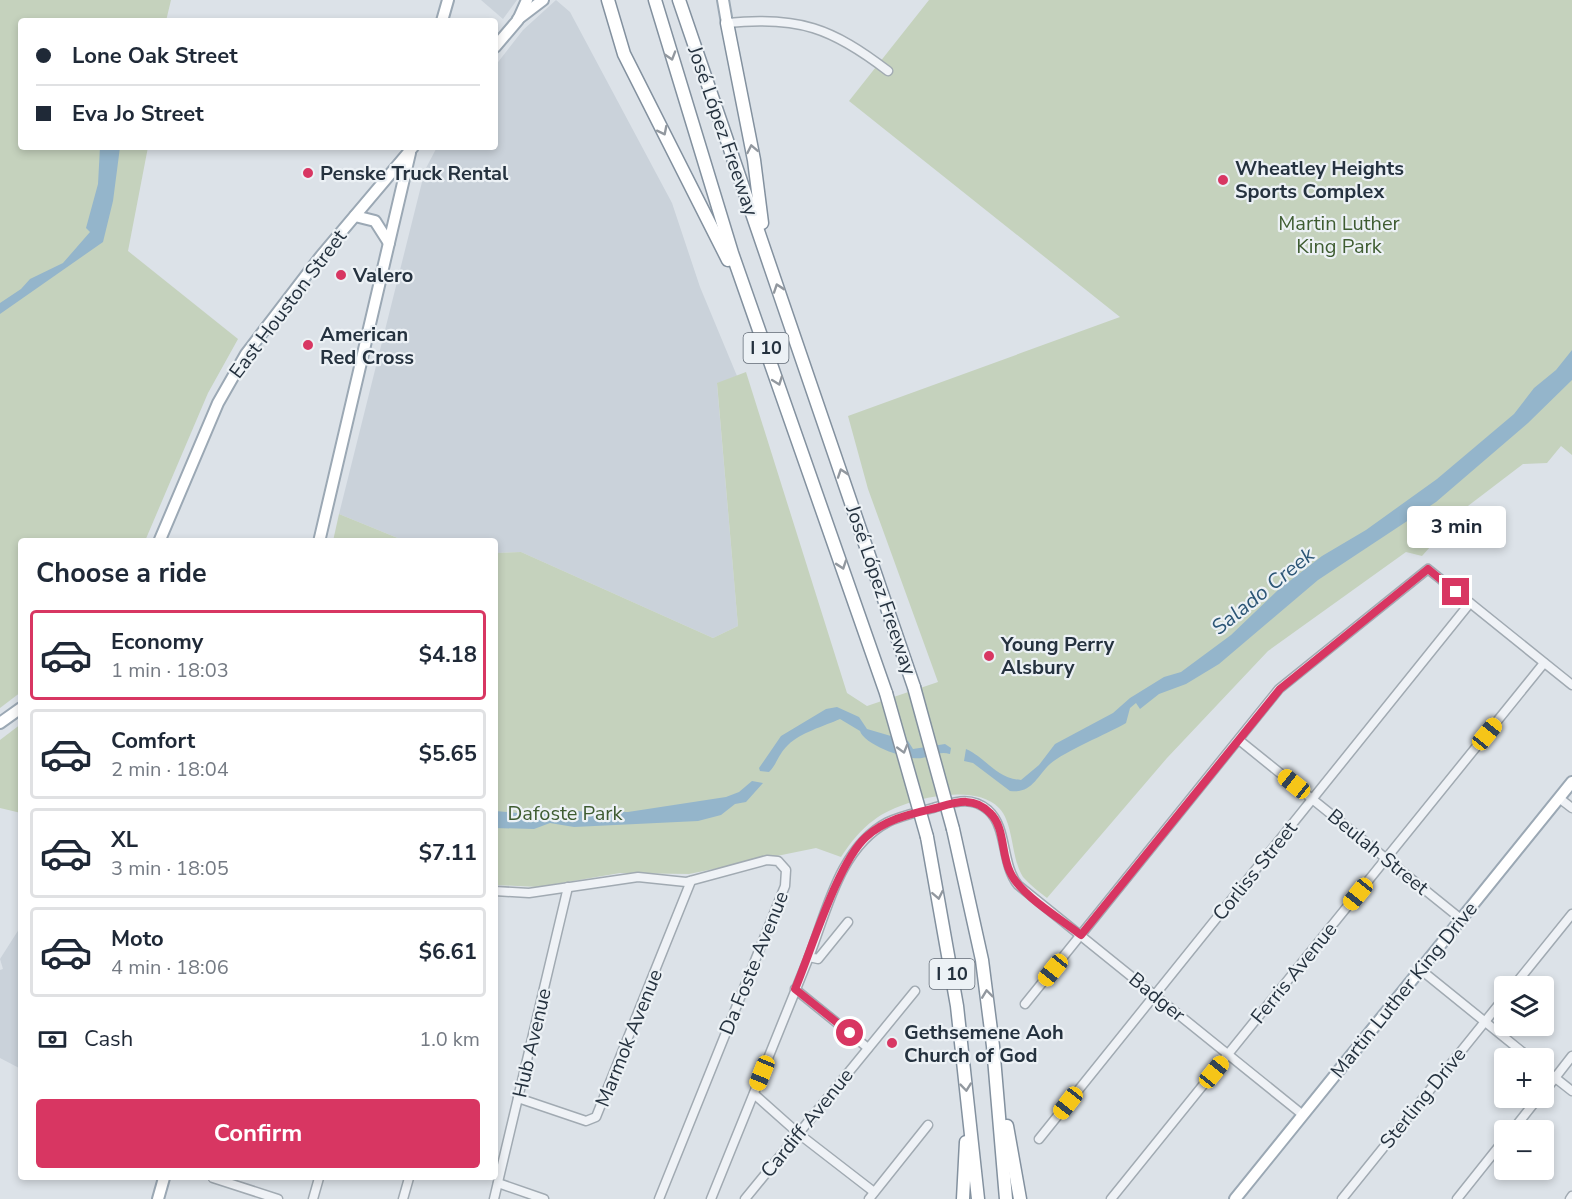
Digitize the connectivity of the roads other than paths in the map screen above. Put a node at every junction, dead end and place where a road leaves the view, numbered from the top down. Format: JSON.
{"nodes":[{"id":1,"x":448,"y":0,"type":"edge"},
{"id":2,"x":527,"y":0,"type":"edge"},
{"id":3,"x":543,"y":0,"type":"edge"},
{"id":4,"x":609,"y":0,"type":"edge"},
{"id":5,"x":655,"y":0,"type":"edge"},
{"id":6,"x":679,"y":0,"type":"edge"},
{"id":7,"x":723,"y":0,"type":"edge"},
{"id":8,"x":443,"y":18,"type":"edge"},
{"id":9,"x":518,"y":20,"type":"junction"},
{"id":10,"x":728,"y":23,"type":"junction"},
{"id":11,"x":498,"y":43,"type":"edge"},
{"id":12,"x":888,"y":71,"type":"dead end"},
{"id":13,"x":410,"y":150,"type":"edge"},
{"id":14,"x":412,"y":150,"type":"edge"},
{"id":15,"x":355,"y":216,"type":"junction"},
{"id":16,"x":389,"y":243,"type":"junction"},
{"id":17,"x":765,"y":248,"type":"junction"},
{"id":18,"x":750,"y":304,"type":"junction"},
{"id":19,"x":161,"y":538,"type":"edge"},
{"id":20,"x":320,"y":538,"type":"edge"},
{"id":21,"x":1470,"y":603,"type":"junction"},
{"id":22,"x":1544,"y":663,"type":"junction"},
{"id":23,"x":1572,"y":685,"type":"edge"},
{"id":24,"x":18,"y":710,"type":"edge"},
{"id":25,"x":0,"y":723,"type":"edge"},
{"id":26,"x":1239,"y":740,"type":"junction"},
{"id":27,"x":1572,"y":782,"type":"edge"},
{"id":28,"x":1559,"y":798,"type":"junction"},
{"id":29,"x":1312,"y":799,"type":"junction"},
{"id":30,"x":1572,"y":808,"type":"edge"},
{"id":31,"x":1387,"y":858,"type":"junction"},
{"id":32,"x":692,"y":881,"type":"junction"},
{"id":33,"x":568,"y":887,"type":"junction"},
{"id":34,"x":498,"y":891,"type":"edge"},
{"id":35,"x":1572,"y":914,"type":"edge"},
{"id":36,"x":1461,"y":919,"type":"junction"},
{"id":37,"x":848,"y":922,"type":"dead end"},
{"id":38,"x":1081,"y":935,"type":"junction"},
{"id":39,"x":808,"y":957,"type":"junction"},
{"id":40,"x":1421,"y":970,"type":"junction"},
{"id":41,"x":1522,"y":976,"type":"edge"},
{"id":42,"x":795,"y":989,"type":"junction"},
{"id":43,"x":915,"y":991,"type":"dead end"},
{"id":44,"x":1154,"y":995,"type":"junction"},
{"id":45,"x":1025,"y":1004,"type":"dead end"},
{"id":46,"x":1494,"y":1011,"type":"edge"},
{"id":47,"x":1485,"y":1022,"type":"junction"},
{"id":48,"x":993,"y":1046,"type":"junction"},
{"id":49,"x":868,"y":1048,"type":"junction"},
{"id":50,"x":1517,"y":1048,"type":"edge"},
{"id":51,"x":1228,"y":1054,"type":"junction"},
{"id":52,"x":1572,"y":1056,"type":"edge"},
{"id":53,"x":1555,"y":1078,"type":"joint"},
{"id":54,"x":1572,"y":1091,"type":"edge"},
{"id":55,"x":754,"y":1094,"type":"junction"},
{"id":56,"x":519,"y":1098,"type":"junction"},
{"id":57,"x":1530,"y":1108,"type":"edge"},
{"id":58,"x":969,"y":1111,"type":"junction"},
{"id":59,"x":1303,"y":1115,"type":"junction"},
{"id":60,"x":1521,"y":1120,"type":"edge"},
{"id":61,"x":928,"y":1125,"type":"dead end"},
{"id":62,"x":799,"y":1134,"type":"junction"},
{"id":63,"x":1039,"y":1139,"type":"dead end"},
{"id":64,"x":1494,"y":1153,"type":"edge"},
{"id":65,"x":163,"y":1180,"type":"edge"},
{"id":66,"x":219,"y":1180,"type":"edge"},
{"id":67,"x":318,"y":1180,"type":"edge"},
{"id":68,"x":408,"y":1180,"type":"edge"},
{"id":69,"x":498,"y":1183,"type":"junction"},
{"id":70,"x":871,"y":1195,"type":"edge"},
{"id":71,"x":158,"y":1199,"type":"edge"},
{"id":72,"x":278,"y":1199,"type":"edge"},
{"id":73,"x":313,"y":1199,"type":"edge"},
{"id":74,"x":403,"y":1199,"type":"edge"},
{"id":75,"x":494,"y":1199,"type":"edge"},
{"id":76,"x":543,"y":1199,"type":"edge"},
{"id":77,"x":659,"y":1199,"type":"edge"},
{"id":78,"x":711,"y":1199,"type":"edge"},
{"id":79,"x":745,"y":1199,"type":"edge"},
{"id":80,"x":963,"y":1199,"type":"edge"},
{"id":81,"x":978,"y":1199,"type":"edge"},
{"id":82,"x":1006,"y":1199,"type":"edge"},
{"id":83,"x":1020,"y":1199,"type":"edge"},
{"id":84,"x":1111,"y":1199,"type":"edge"},
{"id":85,"x":1235,"y":1199,"type":"edge"},
{"id":86,"x":1342,"y":1199,"type":"edge"},
{"id":87,"x":1457,"y":1199,"type":"edge"}],
"edges":[{"from":1,"to":8,"type":"main road"},
{"from":2,"to":9,"type":"main road"},
{"from":3,"to":9,"type":"main road"},
{"from":4,"to":18,"type":"highway","one_way":true},
{"from":5,"to":18,"type":"highway","name":"José López Freeway","number":"I 10","one_way":true},
{"from":6,"to":17,"type":"highway","name":"José López Freeway","number":"I 10"},
{"from":7,"to":10,"type":"main road"},
{"from":9,"to":11,"type":"main road"},
{"from":10,"to":12,"type":"street"},
{"from":17,"to":10,"type":"highway","one_way":true},
{"from":13,"to":15,"type":"main road","name":"East Houston Street"},
{"from":14,"to":16,"type":"main road"},
{"from":15,"to":16,"type":"main road"},
{"from":15,"to":19,"type":"main road","name":"East Houston Street"},
{"from":16,"to":20,"type":"main road"},
{"from":48,"to":17,"type":"highway","name":"José López Freeway","number":"I 10","one_way":true,"bridge":true},
{"from":18,"to":58,"type":"highway","name":"José López Freeway","number":"I 10","one_way":true,"bridge":true},
{"from":21,"to":22,"type":"street"},
{"from":21,"to":26,"type":"street"},
{"from":21,"to":29,"type":"street","name":"Corliss Street"},
{"from":22,"to":23,"type":"street"},
{"from":22,"to":31,"type":"street","name":"Ferris Avenue"},
{"from":24,"to":25,"type":"main road"},
{"from":26,"to":29,"type":"street","name":"Beulah Street"},
{"from":26,"to":38,"type":"street"},
{"from":27,"to":28,"type":"main road","name":"Martin Luther King Drive"},
{"from":28,"to":30,"type":"street"},
{"from":28,"to":36,"type":"main road","name":"Martin Luther King Drive"},
{"from":29,"to":31,"type":"street","name":"Beulah Street"},
{"from":29,"to":44,"type":"street","name":"Corliss Street"},
{"from":31,"to":36,"type":"street","name":"Beulah Street"},
{"from":31,"to":51,"type":"street","name":"Ferris Avenue"},
{"from":32,"to":33,"type":"street","name":"Da Foste Avenue"},
{"from":32,"to":56,"type":"street","name":"Marmok Avenue"},
{"from":32,"to":77,"type":"street","name":"Da Foste Avenue"},
{"from":33,"to":34,"type":"street","name":"Da Foste Avenue"},
{"from":33,"to":56,"type":"street","name":"Hub Avenue"},
{"from":35,"to":41,"type":"street"},
{"from":36,"to":40,"type":"main road","name":"Martin Luther King Drive"},
{"from":37,"to":39,"type":"street"},
{"from":38,"to":39,"type":"street","name":"Badger"},
{"from":38,"to":44,"type":"street","name":"Badger"},
{"from":38,"to":45,"type":"street"},
{"from":39,"to":42,"type":"street"},
{"from":40,"to":47,"type":"street"},
{"from":40,"to":59,"type":"main road","name":"Martin Luther King Drive"},
{"from":42,"to":49,"type":"street"},
{"from":42,"to":55,"type":"street"},
{"from":43,"to":49,"type":"street","name":"Cardiff Avenue"},
{"from":44,"to":51,"type":"street","name":"Badger"},
{"from":44,"to":63,"type":"street","name":"Corliss Street"},
{"from":46,"to":47,"type":"street","name":"Sterling Drive"},
{"from":47,"to":50,"type":"street"},
{"from":47,"to":86,"type":"street","name":"Sterling Drive"},
{"from":48,"to":82,"type":"highway","name":"José López Freeway","number":"I 10"},
{"from":48,"to":83,"type":"highway"},
{"from":49,"to":62,"type":"street","name":"Cardiff Avenue"},
{"from":51,"to":59,"type":"street","name":"Badger"},
{"from":51,"to":84,"type":"street","name":"Ferris Avenue"},
{"from":52,"to":53,"type":"street"},
{"from":53,"to":54,"type":"street"},
{"from":55,"to":62,"type":"street"},
{"from":55,"to":78,"type":"street"},
{"from":56,"to":69,"type":"street","name":"Hub Avenue"},
{"from":57,"to":60,"type":"street"},
{"from":58,"to":80,"type":"highway"},
{"from":58,"to":81,"type":"highway","name":"José López Freeway","number":"I 10"},
{"from":59,"to":85,"type":"main road","name":"Martin Luther King Drive"},
{"from":61,"to":70,"type":"street"},
{"from":62,"to":70,"type":"street"},
{"from":62,"to":79,"type":"street","name":"Cardiff Avenue"},
{"from":64,"to":87,"type":"street"},
{"from":65,"to":71,"type":"main road"},
{"from":66,"to":72,"type":"street"},
{"from":67,"to":73,"type":"street"},
{"from":68,"to":74,"type":"street"},
{"from":69,"to":75,"type":"street","name":"Hub Avenue"},
{"from":69,"to":76,"type":"street"}]}
